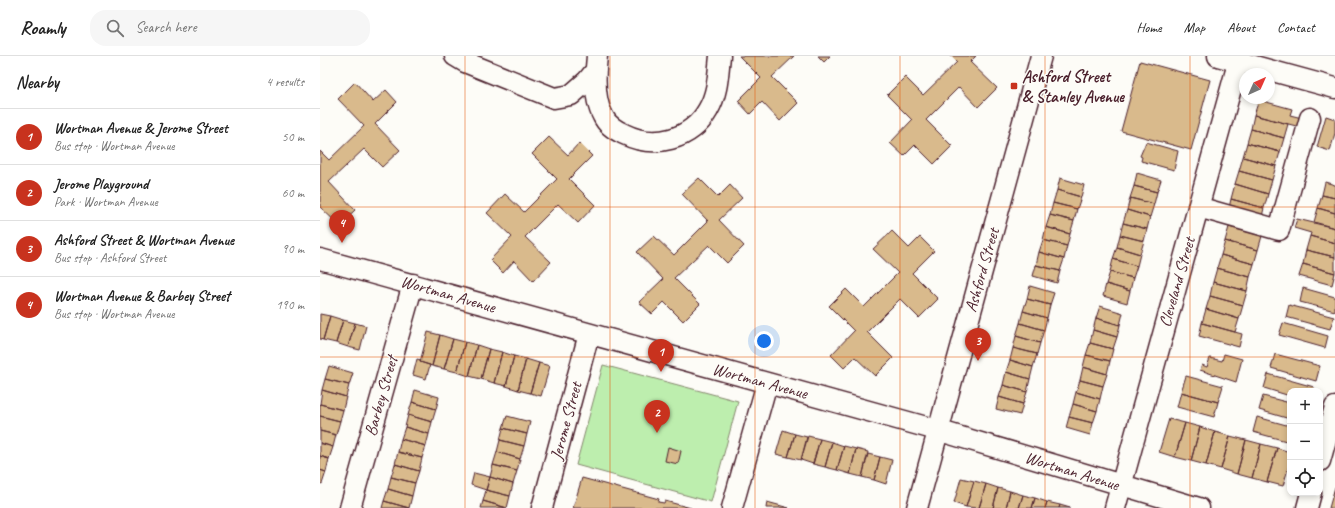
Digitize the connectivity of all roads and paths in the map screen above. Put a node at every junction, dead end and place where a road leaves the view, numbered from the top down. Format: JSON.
{"nodes":[{"id":1,"x":455,"y":56,"type":"edge"},
{"id":2,"x":720,"y":56,"type":"edge"},
{"id":3,"x":1041,"y":56,"type":"edge"},
{"id":4,"x":1218,"y":56,"type":"edge"},
{"id":5,"x":1239,"y":59,"type":"edge"},
{"id":6,"x":597,"y":63,"type":"edge"},
{"id":7,"x":1335,"y":88,"type":"edge"},
{"id":8,"x":1310,"y":118,"type":"dead end"},
{"id":9,"x":1198,"y":207,"type":"junction"},
{"id":10,"x":320,"y":259,"type":"edge"},
{"id":11,"x":413,"y":284,"type":"junction"},
{"id":12,"x":589,"y":334,"type":"junction"},
{"id":13,"x":767,"y":383,"type":"junction"},
{"id":14,"x":1335,"y":407,"type":"edge"},
{"id":15,"x":937,"y":430,"type":"junction"},
{"id":16,"x":1320,"y":460,"type":"edge"},
{"id":17,"x":1121,"y":486,"type":"junction"},
{"id":18,"x":1310,"y":496,"type":"edge"},
{"id":19,"x":1186,"y":506,"type":"edge"},
{"id":20,"x":350,"y":508,"type":"edge"},
{"id":21,"x":542,"y":508,"type":"edge"},
{"id":22,"x":732,"y":508,"type":"edge"},
{"id":23,"x":917,"y":508,"type":"edge"},
{"id":24,"x":1115,"y":508,"type":"edge"},
{"id":25,"x":1307,"y":508,"type":"edge"}],
"edges":[{"from":1,"to":6,"type":"street"},
{"from":2,"to":6,"type":"street"},
{"from":3,"to":15,"type":"street","name":"Ashford Street"},
{"from":4,"to":5,"type":"street"},
{"from":5,"to":7,"type":"street"},
{"from":5,"to":9,"type":"street","name":"Cleveland Street"},
{"from":8,"to":9,"type":"street"},
{"from":9,"to":17,"type":"street","name":"Cleveland Street"},
{"from":10,"to":11,"type":"street","name":"Wortman Avenue"},
{"from":11,"to":12,"type":"street","name":"Wortman Avenue"},
{"from":11,"to":20,"type":"street","name":"Barbey Street"},
{"from":12,"to":13,"type":"street","name":"Wortman Avenue"},
{"from":12,"to":21,"type":"street","name":"Jerome Street"},
{"from":13,"to":15,"type":"street","name":"Wortman Avenue"},
{"from":13,"to":22,"type":"street"},
{"from":14,"to":16,"type":"street"},
{"from":15,"to":17,"type":"street","name":"Wortman Avenue"},
{"from":15,"to":23,"type":"street","name":"Ashford Street"},
{"from":17,"to":19,"type":"street","name":"Wortman Avenue"},
{"from":17,"to":24,"type":"street","name":"Cleveland Street"},
{"from":18,"to":25,"type":"street"}]}
